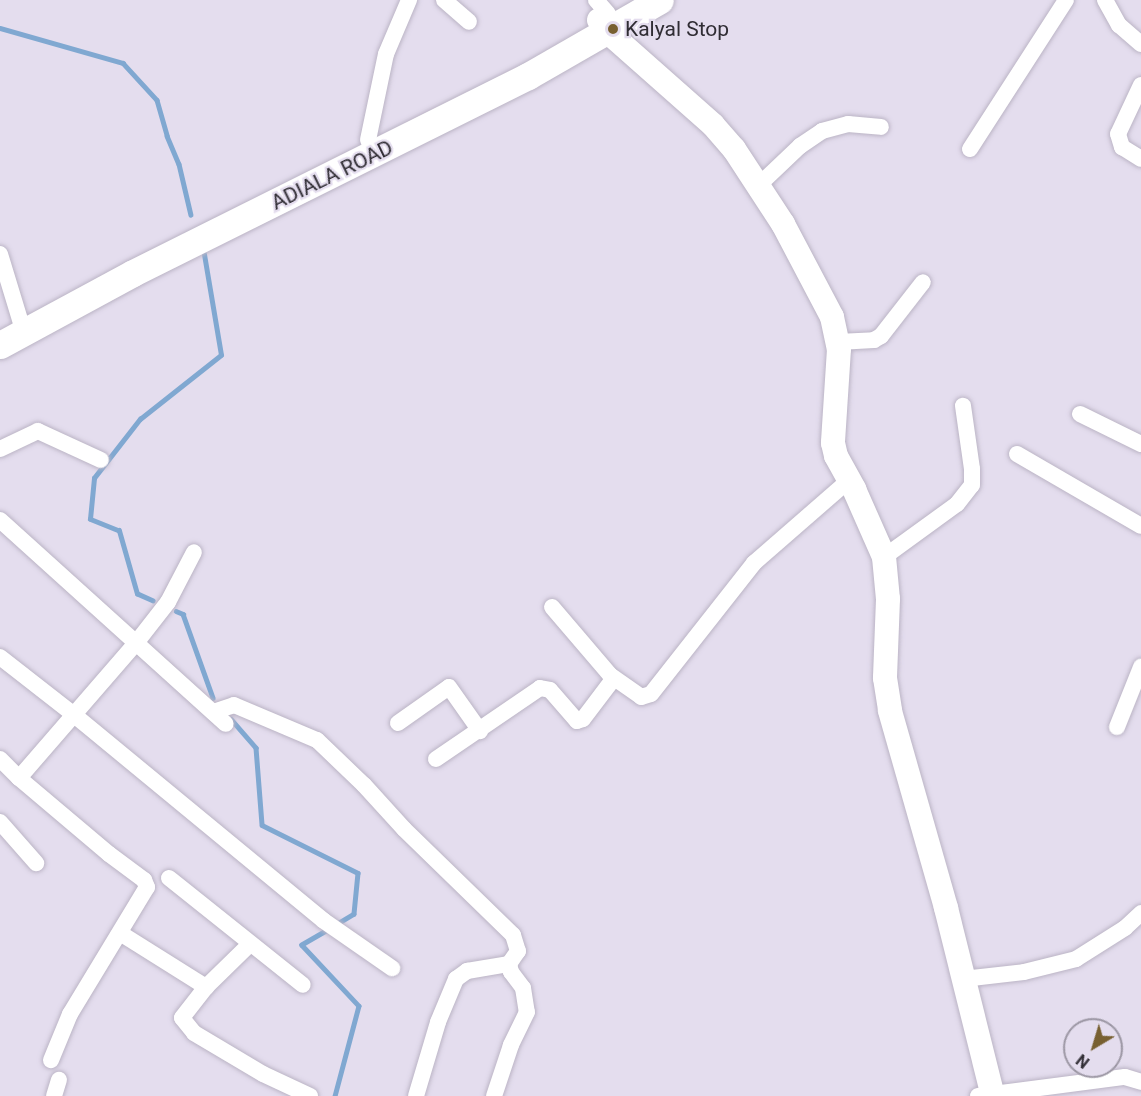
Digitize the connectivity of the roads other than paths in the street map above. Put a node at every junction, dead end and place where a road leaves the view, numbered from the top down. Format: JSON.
{"nodes":[{"id":1,"x":409,"y":0,"type":"edge"},
{"id":2,"x":444,"y":0,"type":"edge"},
{"id":3,"x":632,"y":0,"type":"edge"},
{"id":4,"x":660,"y":0,"type":"edge"},
{"id":5,"x":1066,"y":0,"type":"edge"},
{"id":6,"x":1105,"y":0,"type":"edge"},
{"id":7,"x":603,"y":16,"type":"edge"},
{"id":8,"x":469,"y":22,"type":"dead end"},
{"id":9,"x":1141,"y":44,"type":"edge"},
{"id":10,"x":1141,"y":85,"type":"edge"},
{"id":11,"x":881,"y":127,"type":"dead end"},
{"id":12,"x":368,"y":140,"type":"junction"},
{"id":13,"x":970,"y":149,"type":"dead end"},
{"id":14,"x":1141,"y":159,"type":"edge"},
{"id":15,"x":759,"y":185,"type":"junction"},
{"id":16,"x":0,"y":254,"type":"edge"},
{"id":17,"x":923,"y":282,"type":"dead end"},
{"id":18,"x":11,"y":331,"type":"edge"},
{"id":19,"x":838,"y":342,"type":"junction"},
{"id":20,"x":963,"y":406,"type":"dead end"},
{"id":21,"x":1080,"y":414,"type":"dead end"},
{"id":22,"x":1141,"y":444,"type":"edge"},
{"id":23,"x":0,"y":448,"type":"edge"},
{"id":24,"x":1017,"y":454,"type":"dead end"},
{"id":25,"x":101,"y":460,"type":"dead end"},
{"id":26,"x":849,"y":480,"type":"junction"},
{"id":27,"x":0,"y":520,"type":"edge"},
{"id":28,"x":1141,"y":526,"type":"edge"},
{"id":29,"x":194,"y":552,"type":"dead end"},
{"id":30,"x":884,"y":557,"type":"junction"},
{"id":31,"x":552,"y":607,"type":"dead end"},
{"id":32,"x":136,"y":643,"type":"junction"},
{"id":33,"x":0,"y":657,"type":"edge"},
{"id":34,"x":1141,"y":667,"type":"edge"},
{"id":35,"x":614,"y":678,"type":"junction"},
{"id":36,"x":213,"y":712,"type":"junction"},
{"id":37,"x":73,"y":714,"type":"junction"},
{"id":38,"x":398,"y":723,"type":"dead end"},
{"id":39,"x":226,"y":724,"type":"dead end"},
{"id":40,"x":1117,"y":727,"type":"dead end"},
{"id":41,"x":480,"y":731,"type":"junction"},
{"id":42,"x":0,"y":759,"type":"edge"},
{"id":43,"x":436,"y":759,"type":"dead end"},
{"id":44,"x":19,"y":778,"type":"junction"},
{"id":45,"x":0,"y":822,"type":"edge"},
{"id":46,"x":36,"y":864,"type":"dead end"},
{"id":47,"x":169,"y":878,"type":"dead end"},
{"id":48,"x":1141,"y":912,"type":"edge"},
{"id":49,"x":120,"y":933,"type":"junction"},
{"id":50,"x":249,"y":945,"type":"junction"},
{"id":51,"x":509,"y":964,"type":"junction"},
{"id":52,"x":392,"y":968,"type":"dead end"},
{"id":53,"x":963,"y":979,"type":"junction"},
{"id":54,"x":303,"y":985,"type":"dead end"},
{"id":55,"x":206,"y":987,"type":"junction"},
{"id":56,"x":51,"y":1060,"type":"dead end"},
{"id":57,"x":1141,"y":1082,"type":"edge"},
{"id":58,"x":988,"y":1095,"type":"edge"},
{"id":59,"x":310,"y":1096,"type":"edge"},
{"id":60,"x":416,"y":1096,"type":"edge"},
{"id":61,"x":494,"y":1096,"type":"edge"}],
"edges":[{"from":1,"to":12,"type":"street"},
{"from":2,"to":8,"type":"street"},
{"from":3,"to":7,"type":"main road","name":"ADIALA ROAD"},
{"from":4,"to":7,"type":"main road","name":"ADIALA ROAD"},
{"from":5,"to":13,"type":"street"},
{"from":6,"to":9,"type":"street"},
{"from":7,"to":12,"type":"main road","name":"ADIALA ROAD"},
{"from":7,"to":15,"type":"main road"},
{"from":7,"to":18,"type":"main road","name":"ADIALA ROAD"},
{"from":10,"to":14,"type":"street"},
{"from":11,"to":15,"type":"street"},
{"from":12,"to":18,"type":"main road","name":"ADIALA ROAD"},
{"from":15,"to":19,"type":"main road"},
{"from":16,"to":18,"type":"street"},
{"from":17,"to":19,"type":"street"},
{"from":19,"to":26,"type":"main road"},
{"from":20,"to":30,"type":"street"},
{"from":21,"to":22,"type":"street"},
{"from":23,"to":25,"type":"street"},
{"from":24,"to":28,"type":"street"},
{"from":26,"to":30,"type":"main road"},
{"from":26,"to":35,"type":"street"},
{"from":27,"to":32,"type":"street"},
{"from":29,"to":32,"type":"street"},
{"from":30,"to":53,"type":"main road"},
{"from":31,"to":35,"type":"street"},
{"from":32,"to":36,"type":"street"},
{"from":32,"to":37,"type":"street"},
{"from":33,"to":37,"type":"street"},
{"from":34,"to":40,"type":"street"},
{"from":35,"to":41,"type":"street"},
{"from":36,"to":39,"type":"street"},
{"from":36,"to":51,"type":"street"},
{"from":37,"to":44,"type":"street"},
{"from":37,"to":52,"type":"street"},
{"from":38,"to":41,"type":"street"},
{"from":41,"to":43,"type":"street"},
{"from":42,"to":44,"type":"street"},
{"from":44,"to":49,"type":"street"},
{"from":45,"to":46,"type":"street"},
{"from":47,"to":50,"type":"street"},
{"from":48,"to":53,"type":"street"},
{"from":49,"to":55,"type":"street"},
{"from":49,"to":56,"type":"street"},
{"from":50,"to":54,"type":"street"},
{"from":50,"to":55,"type":"street"},
{"from":51,"to":60,"type":"street"},
{"from":51,"to":61,"type":"street"},
{"from":53,"to":58,"type":"main road"},
{"from":55,"to":59,"type":"street"},
{"from":57,"to":58,"type":"street"}]}
